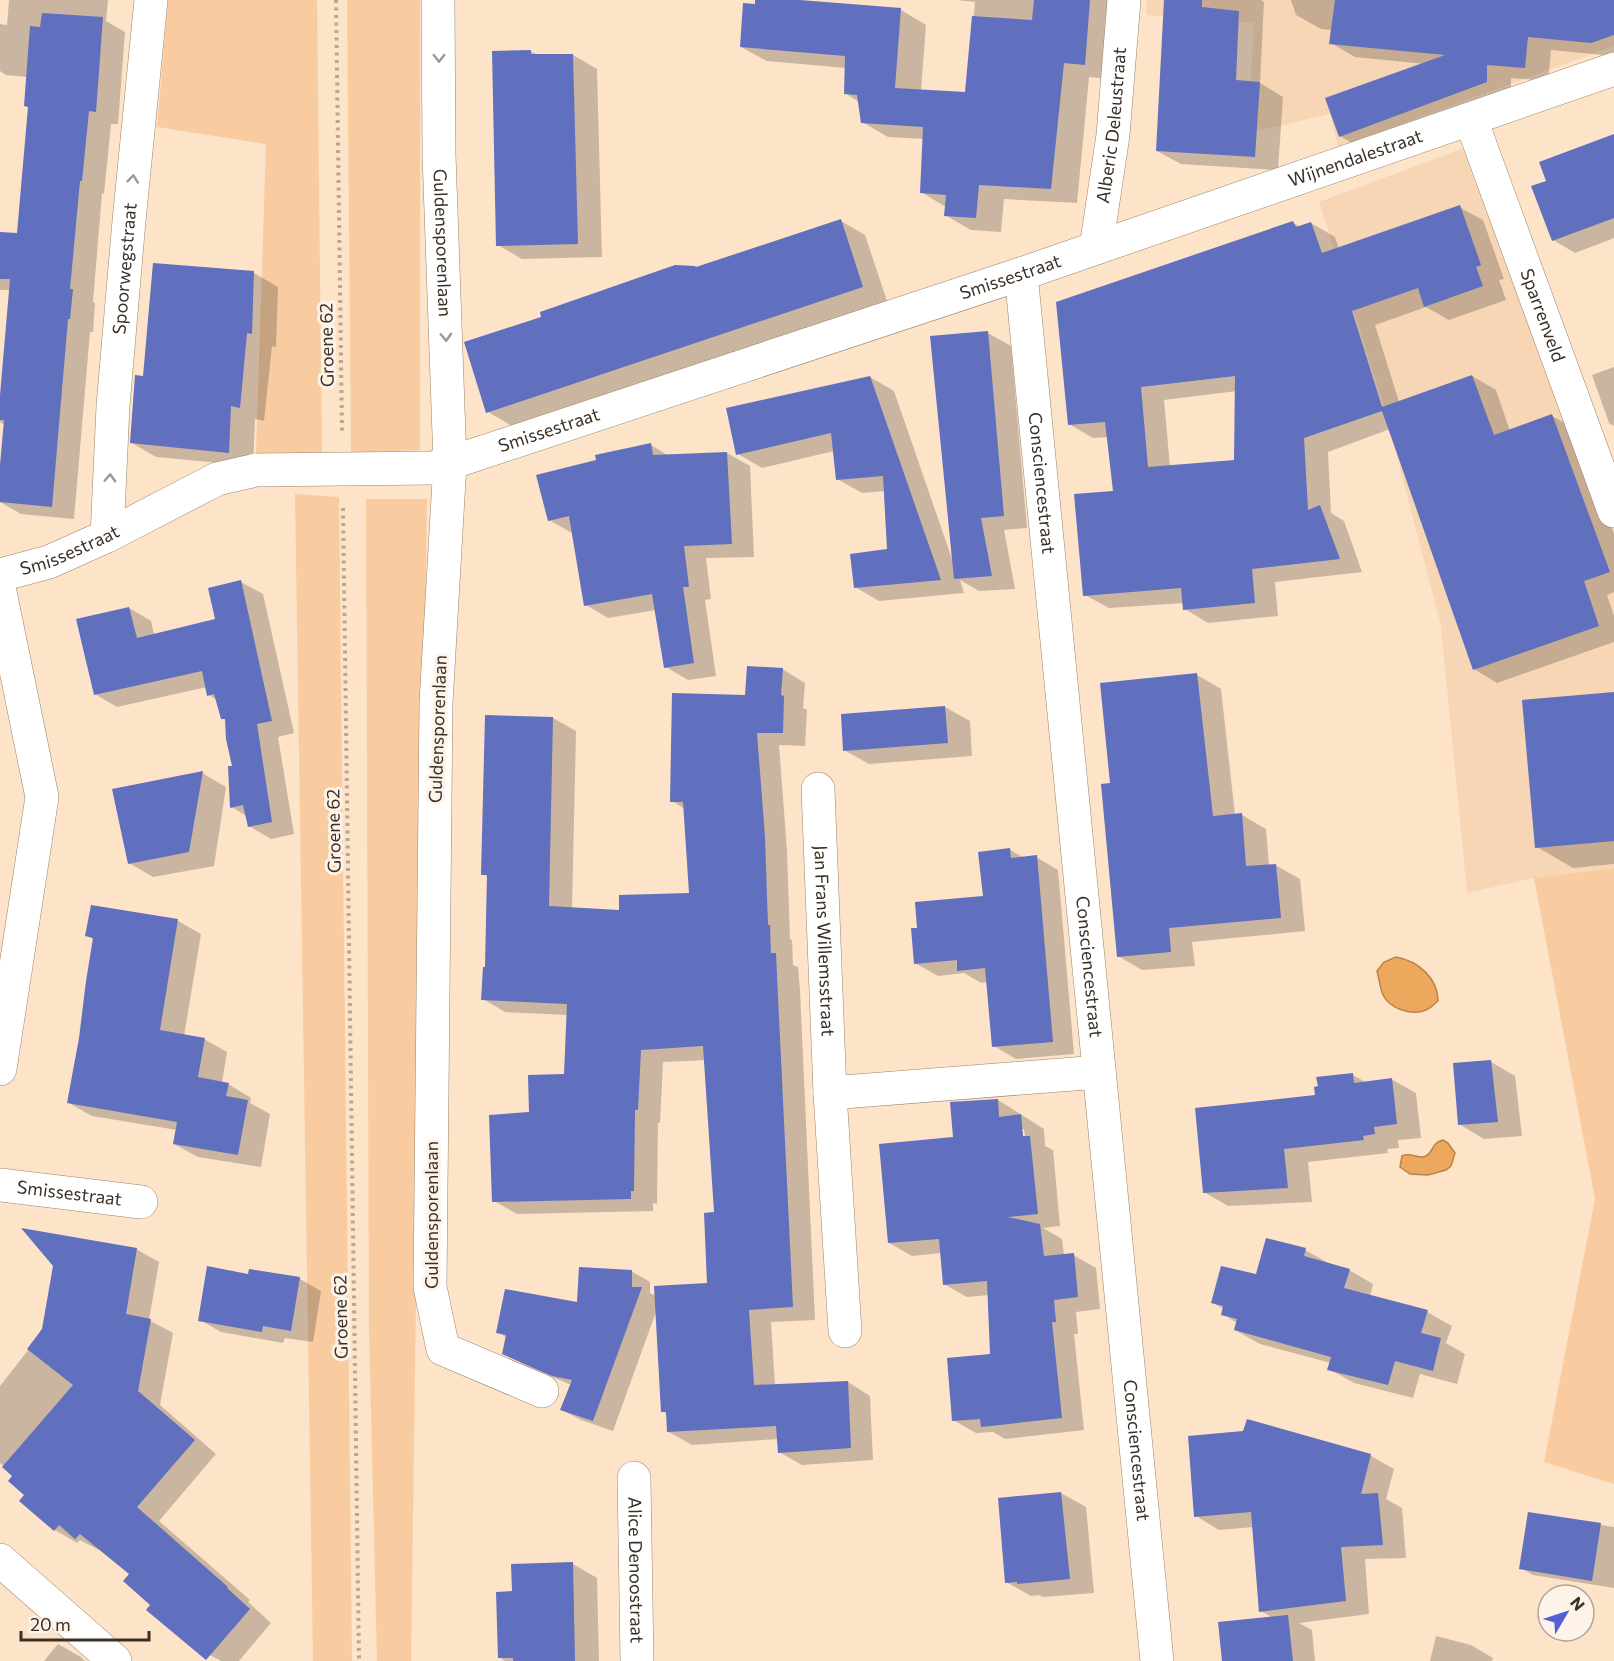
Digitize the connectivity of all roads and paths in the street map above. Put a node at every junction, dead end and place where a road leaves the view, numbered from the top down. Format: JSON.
{"nodes":[{"id":1,"x":151,"y":0,"type":"edge"},
{"id":2,"x":336,"y":0,"type":"edge"},
{"id":3,"x":438,"y":0,"type":"edge"},
{"id":4,"x":1124,"y":0,"type":"edge"},
{"id":5,"x":1614,"y":69,"type":"edge"},
{"id":6,"x":1471,"y":120,"type":"junction"},
{"id":7,"x":1096,"y":248,"type":"junction"},
{"id":8,"x":1022,"y":274,"type":"junction"},
{"id":9,"x":342,"y":434,"type":"dead end"},
{"id":10,"x":441,"y":465,"type":"junction"},
{"id":11,"x":343,"y":505,"type":"dead end"},
{"id":12,"x":1614,"y":512,"type":"edge"},
{"id":13,"x":107,"y":536,"type":"junction"},
{"id":14,"x":0,"y":575,"type":"edge"},
{"id":15,"x":0,"y":592,"type":"edge"},
{"id":16,"x":818,"y":789,"type":"dead end"},
{"id":17,"x":0,"y":1069,"type":"edge"},
{"id":18,"x":1099,"y":1072,"type":"junction"},
{"id":19,"x":830,"y":1093,"type":"junction"},
{"id":20,"x":0,"y":1185,"type":"edge"},
{"id":21,"x":141,"y":1202,"type":"dead end"},
{"id":22,"x":845,"y":1331,"type":"dead end"},
{"id":23,"x":542,"y":1391,"type":"dead end"},
{"id":24,"x":634,"y":1478,"type":"dead end"},
{"id":25,"x":0,"y":1560,"type":"edge"},
{"id":26,"x":115,"y":1661,"type":"edge"},
{"id":27,"x":359,"y":1661,"type":"edge"},
{"id":28,"x":637,"y":1661,"type":"edge"},
{"id":29,"x":1156,"y":1661,"type":"edge"}],
"edges":[{"from":13,"to":1,"type":"street","name":"Spoorwegstraat","one_way":true},
{"from":2,"to":9,"type":"path","name":"Groene 62"},
{"from":3,"to":10,"type":"street","name":"Guldensporenlaan","one_way":true},
{"from":4,"to":7,"type":"street","name":"Alberic Deleustraat"},
{"from":5,"to":6,"type":"street","name":"Wijnendalestraat"},
{"from":6,"to":7,"type":"street","name":"Wijnendalestraat"},
{"from":6,"to":12,"type":"street","name":"Sparrenveld"},
{"from":7,"to":8,"type":"street","name":"Smissestraat"},
{"from":8,"to":10,"type":"street","name":"Smissestraat"},
{"from":8,"to":18,"type":"street","name":"Consciencestraat"},
{"from":10,"to":13,"type":"street","name":"Smissestraat","bridge":true},
{"from":10,"to":23,"type":"street","name":"Guldensporenlaan"},
{"from":11,"to":27,"type":"path","name":"Groene 62"},
{"from":13,"to":14,"type":"street","name":"Smissestraat"},
{"from":15,"to":17,"type":"street","name":"Smissestraat"},
{"from":16,"to":19,"type":"street","name":"Jan Frans Willemsstraat"},
{"from":18,"to":19,"type":"street"},
{"from":18,"to":29,"type":"street","name":"Consciencestraat"},
{"from":19,"to":22,"type":"street","name":"Jan Frans Willemsstraat"},
{"from":20,"to":21,"type":"street","name":"Smissestraat"},
{"from":24,"to":28,"type":"street","name":"Alice Denoostraat"},
{"from":25,"to":26,"type":"street"}]}
